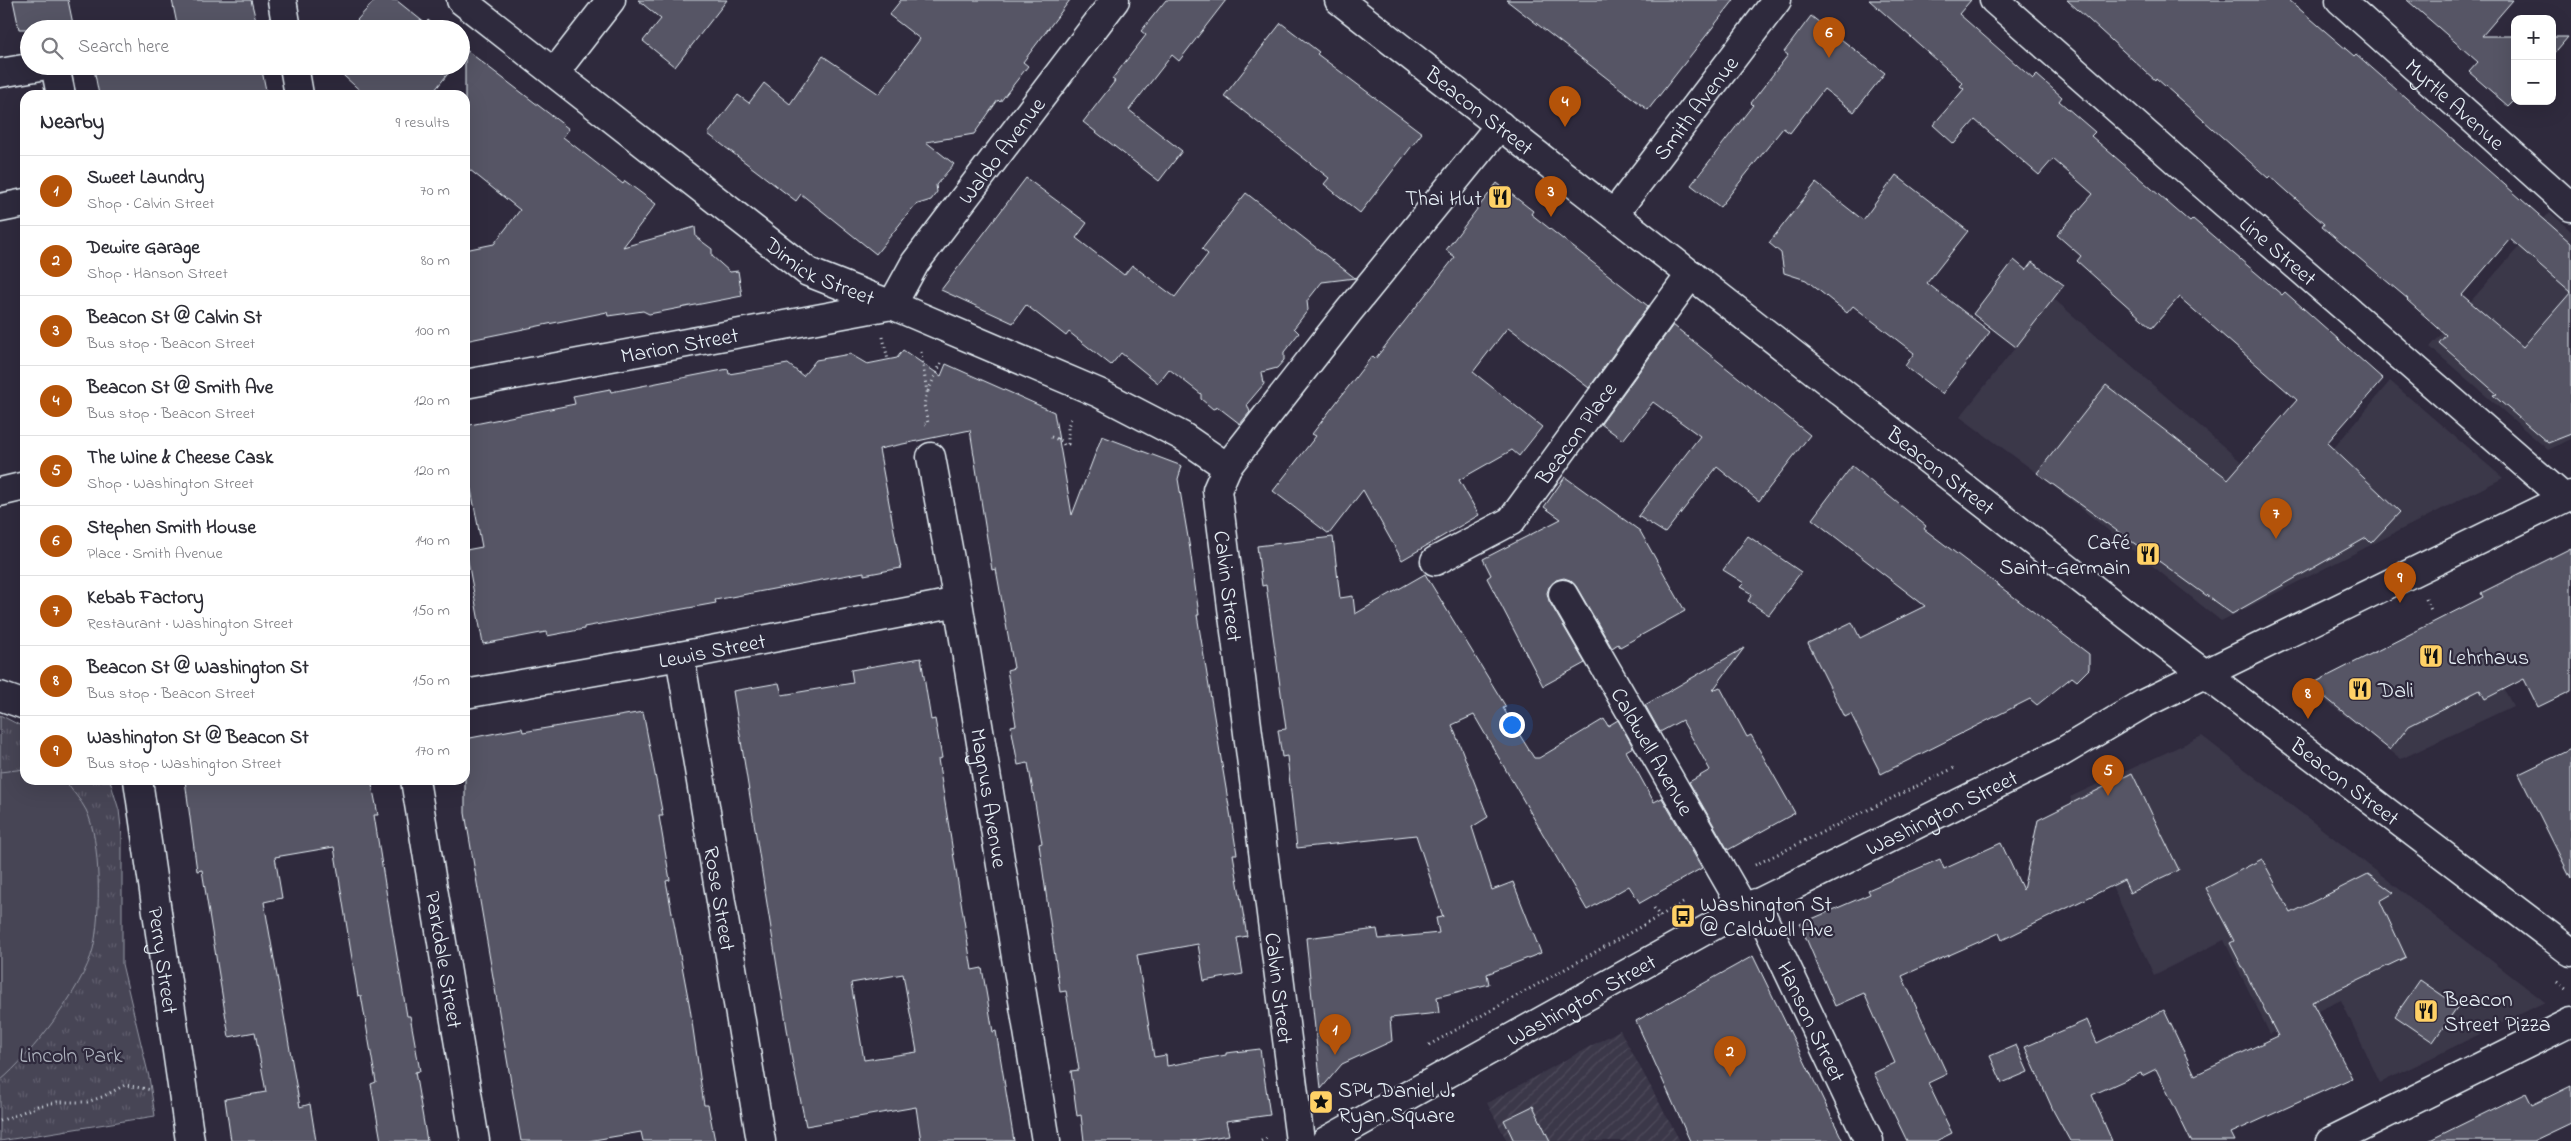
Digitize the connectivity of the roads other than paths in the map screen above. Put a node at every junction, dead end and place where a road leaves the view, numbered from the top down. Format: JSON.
{"nodes":[{"id":1,"x":282,"y":0,"type":"edge"},
{"id":2,"x":461,"y":0,"type":"edge"},
{"id":3,"x":611,"y":0,"type":"edge"},
{"id":4,"x":1115,"y":0,"type":"edge"},
{"id":5,"x":1339,"y":0,"type":"edge"},
{"id":6,"x":1777,"y":0,"type":"edge"},
{"id":7,"x":1994,"y":0,"type":"edge"},
{"id":8,"x":2340,"y":0,"type":"edge"},
{"id":9,"x":285,"y":20,"type":"edge"},
{"id":10,"x":20,"y":70,"type":"edge"},
{"id":11,"x":556,"y":72,"type":"junction"},
{"id":12,"x":0,"y":73,"type":"edge"},
{"id":13,"x":57,"y":75,"type":"edge"},
{"id":14,"x":296,"y":75,"type":"edge"},
{"id":15,"x":59,"y":90,"type":"edge"},
{"id":16,"x":298,"y":90,"type":"edge"},
{"id":17,"x":1500,"y":125,"type":"junction"},
{"id":18,"x":20,"y":204,"type":"edge"},
{"id":19,"x":2571,"y":207,"type":"edge"},
{"id":20,"x":0,"y":208,"type":"edge"},
{"id":21,"x":1614,"y":214,"type":"junction"},
{"id":22,"x":1691,"y":274,"type":"junction"},
{"id":23,"x":892,"y":305,"type":"junction"},
{"id":24,"x":470,"y":383,"type":"edge"},
{"id":25,"x":931,"y":457,"type":"dead end"},
{"id":26,"x":1227,"y":467,"type":"junction"},
{"id":27,"x":20,"y":487,"type":"edge"},
{"id":28,"x":0,"y":492,"type":"edge"},
{"id":29,"x":2568,"y":496,"type":"edge"},
{"id":30,"x":1435,"y":561,"type":"dead end"},
{"id":31,"x":1563,"y":594,"type":"dead end"},
{"id":32,"x":958,"y":602,"type":"junction"},
{"id":33,"x":680,"y":656,"type":"junction"},
{"id":34,"x":2205,"y":674,"type":"junction"},
{"id":35,"x":470,"y":693,"type":"edge"},
{"id":36,"x":0,"y":696,"type":"edge"},
{"id":37,"x":20,"y":703,"type":"edge"},
{"id":38,"x":139,"y":785,"type":"edge"},
{"id":39,"x":416,"y":785,"type":"edge"},
{"id":40,"x":1750,"y":906,"type":"junction"},
{"id":41,"x":2571,"y":952,"type":"edge"},
{"id":42,"x":2571,"y":1022,"type":"edge"},
{"id":43,"x":190,"y":1141,"type":"edge"},
{"id":44,"x":475,"y":1141,"type":"edge"},
{"id":45,"x":761,"y":1141,"type":"edge"},
{"id":46,"x":1046,"y":1141,"type":"edge"},
{"id":47,"x":1300,"y":1141,"type":"edge"},
{"id":48,"x":1326,"y":1141,"type":"edge"},
{"id":49,"x":1869,"y":1141,"type":"edge"},
{"id":50,"x":2331,"y":1141,"type":"edge"}],
"edges":[{"from":1,"to":9,"type":"street"},
{"from":2,"to":11,"type":"street","name":"Dimick Street"},
{"from":3,"to":11,"type":"street"},
{"from":4,"to":23,"type":"street","name":"Waldo Avenue"},
{"from":5,"to":17,"type":"street","name":"Beacon Street"},
{"from":6,"to":21,"type":"street","name":"Smith Avenue"},
{"from":7,"to":29,"type":"street","name":"Line Street"},
{"from":8,"to":19,"type":"street","name":"Myrtle Avenue"},
{"from":10,"to":12,"type":"street"},
{"from":11,"to":23,"type":"street","name":"Dimick Street"},
{"from":13,"to":15,"type":"street"},
{"from":14,"to":16,"type":"street"},
{"from":17,"to":21,"type":"street","name":"Beacon Street"},
{"from":17,"to":26,"type":"street","name":"Calvin Street"},
{"from":18,"to":20,"type":"street"},
{"from":21,"to":22,"type":"street","name":"Beacon Street"},
{"from":22,"to":30,"type":"street","name":"Beacon Place"},
{"from":22,"to":34,"type":"street","name":"Beacon Street"},
{"from":23,"to":24,"type":"street","name":"Marion Street"},
{"from":23,"to":26,"type":"street","name":"Dimick Street"},
{"from":25,"to":32,"type":"street","name":"Magnus Avenue"},
{"from":26,"to":47,"type":"street","name":"Calvin Street"},
{"from":27,"to":28,"type":"street"},
{"from":29,"to":34,"type":"street","name":"Washington Street"},
{"from":31,"to":40,"type":"street","name":"Caldwell Avenue"},
{"from":32,"to":33,"type":"street","name":"Lewis Street"},
{"from":32,"to":46,"type":"street","name":"Magnus Avenue"},
{"from":33,"to":35,"type":"street","name":"Lewis Street"},
{"from":33,"to":45,"type":"street","name":"Rose Street"},
{"from":34,"to":40,"type":"street","name":"Washington Street"},
{"from":34,"to":41,"type":"street","name":"Beacon Street"},
{"from":36,"to":37,"type":"street"},
{"from":38,"to":43,"type":"street","name":"Perry Street"},
{"from":39,"to":44,"type":"street","name":"Parkdale Street"},
{"from":40,"to":48,"type":"street","name":"Washington Street"},
{"from":40,"to":49,"type":"street","name":"Hanson Street"},
{"from":42,"to":50,"type":"street"}]}
